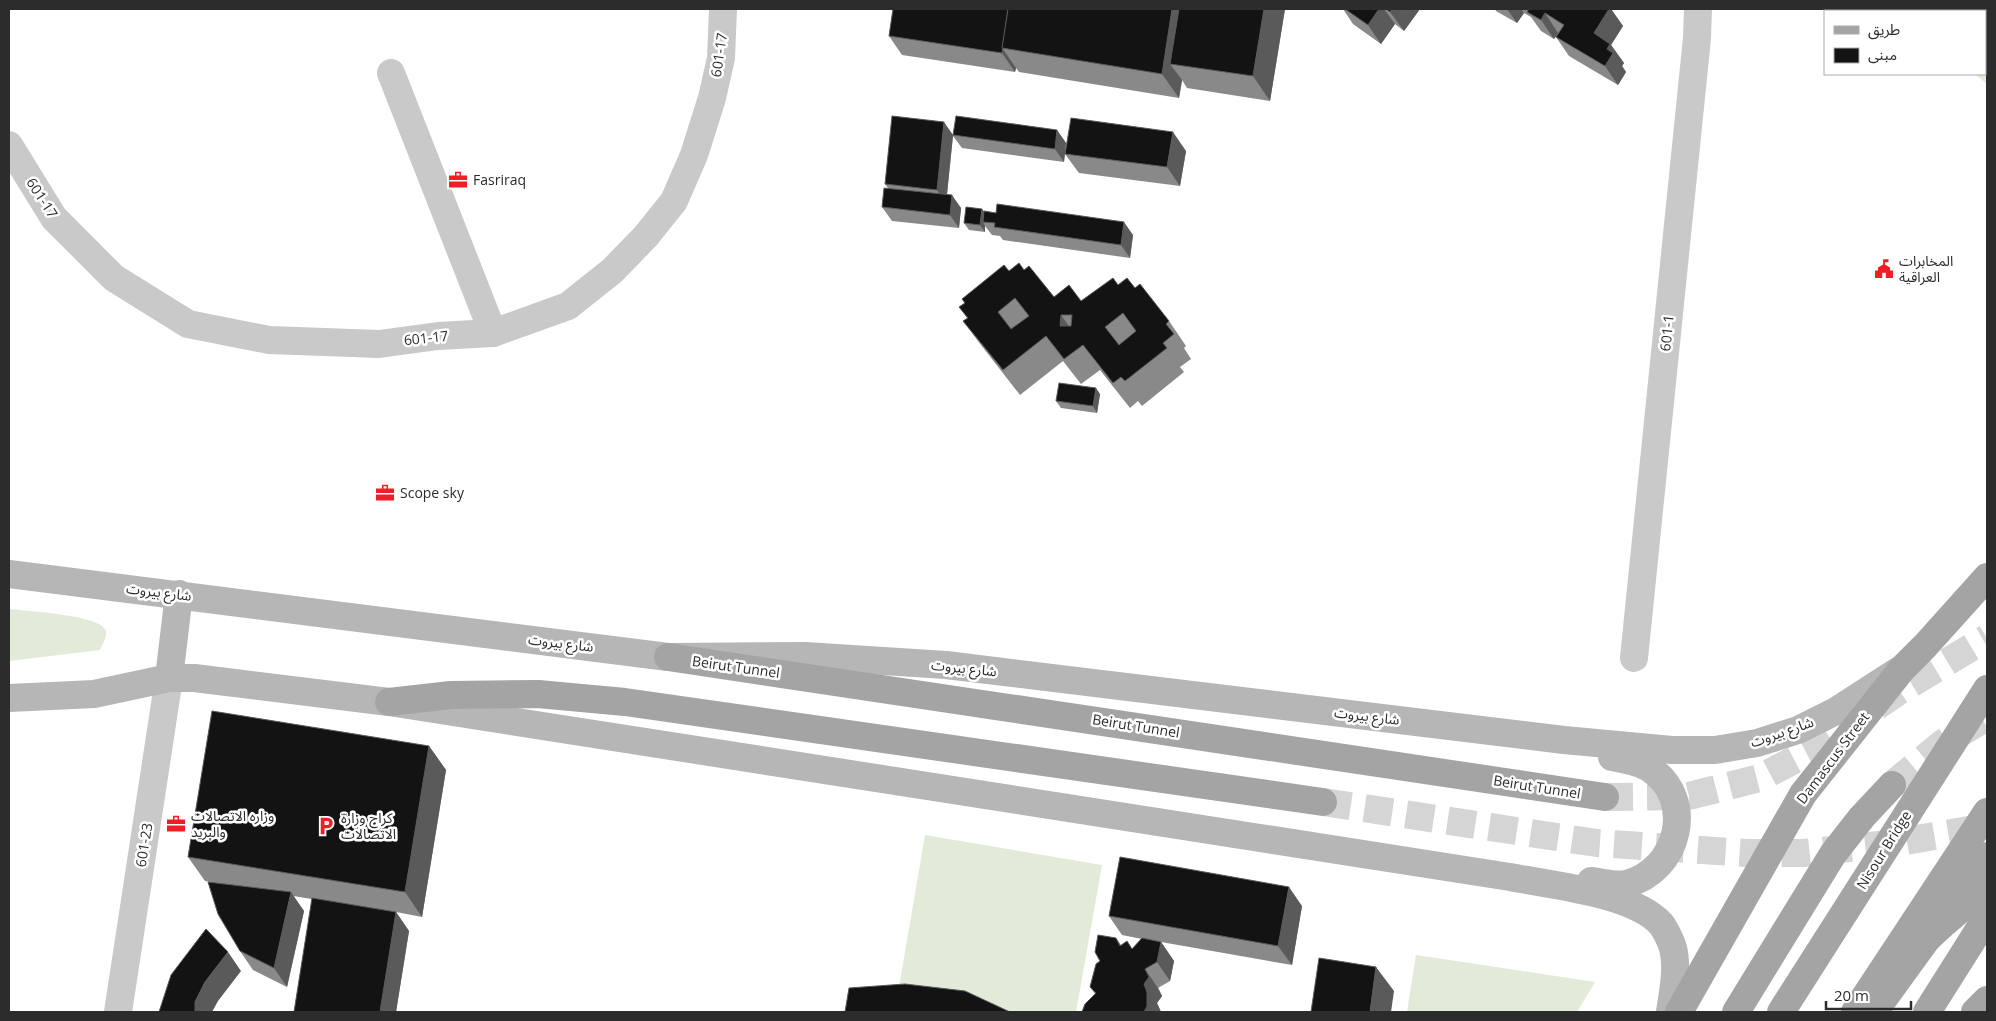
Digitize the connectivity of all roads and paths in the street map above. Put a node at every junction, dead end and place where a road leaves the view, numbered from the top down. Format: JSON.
{"nodes":[{"id":1,"x":723,"y":9,"type":"edge"},
{"id":2,"x":1698,"y":9,"type":"edge"},
{"id":3,"x":390,"y":73,"type":"dead end"},
{"id":4,"x":9,"y":145,"type":"edge"},
{"id":5,"x":493,"y":333,"type":"junction"},
{"id":6,"x":9,"y":574,"type":"edge"},
{"id":7,"x":1987,"y":577,"type":"edge"},
{"id":8,"x":179,"y":594,"type":"junction"},
{"id":9,"x":668,"y":657,"type":"junction"},
{"id":10,"x":1634,"y":658,"type":"dead end"},
{"id":11,"x":1902,"y":669,"type":"junction"},
{"id":12,"x":169,"y":678,"type":"junction"},
{"id":13,"x":1987,"y":689,"type":"edge"},
{"id":14,"x":9,"y":698,"type":"edge"},
{"id":15,"x":389,"y":702,"type":"junction"},
{"id":16,"x":1564,"y":740,"type":"junction"},
{"id":17,"x":1892,"y":785,"type":"tunnel mouth"},
{"id":18,"x":1604,"y":797,"type":"tunnel mouth"},
{"id":19,"x":1323,"y":802,"type":"tunnel mouth"},
{"id":20,"x":1987,"y":812,"type":"edge"},
{"id":21,"x":1987,"y":856,"type":"edge"},
{"id":22,"x":1510,"y":877,"type":"junction"},
{"id":23,"x":1987,"y":889,"type":"edge"},
{"id":24,"x":1984,"y":925,"type":"edge"},
{"id":25,"x":1987,"y":1000,"type":"edge"},
{"id":26,"x":118,"y":1012,"type":"edge"},
{"id":27,"x":1670,"y":1012,"type":"edge"},
{"id":28,"x":1679,"y":1012,"type":"edge"},
{"id":29,"x":1736,"y":1012,"type":"edge"},
{"id":30,"x":1781,"y":1012,"type":"edge"},
{"id":31,"x":1855,"y":1012,"type":"edge"},
{"id":32,"x":1874,"y":1012,"type":"edge"},
{"id":33,"x":1927,"y":1012,"type":"edge"},
{"id":34,"x":1976,"y":1012,"type":"edge"}],
"edges":[{"from":1,"to":5,"type":"street","name":"601-17"},
{"from":2,"to":10,"type":"street","name":"601-1"},
{"from":3,"to":5,"type":"street"},
{"from":4,"to":5,"type":"street","name":"601-17"},
{"from":6,"to":8,"type":"main road","name":"شارع بيروت"},
{"from":7,"to":11,"type":"main road","name":"Damascus Street"},
{"from":8,"to":9,"type":"main road","name":"شارع بيروت"},
{"from":8,"to":12,"type":"main road"},
{"from":9,"to":16,"type":"main road","name":"شارع بيروت"},
{"from":9,"to":18,"type":"main road","name":"Beirut Tunnel"},
{"from":11,"to":16,"type":"main road","name":"شارع بيروت"},
{"from":11,"to":28,"type":"main road","name":"Damascus Street"},
{"from":12,"to":14,"type":"main road"},
{"from":12,"to":15,"type":"main road"},
{"from":12,"to":26,"type":"street","name":"601-23"},
{"from":13,"to":30,"type":"main road","name":"Nisour Bridge","bridge":true},
{"from":15,"to":19,"type":"main road"},
{"from":15,"to":22,"type":"main road"},
{"from":16,"to":22,"type":"main road"},
{"from":17,"to":29,"type":"main road"},
{"from":20,"to":31,"type":"main road","bridge":true},
{"from":21,"to":32,"type":"main road"},
{"from":22,"to":27,"type":"main road"},
{"from":23,"to":31,"type":"main road","bridge":true},
{"from":24,"to":33,"type":"main road"},
{"from":25,"to":34,"type":"main road"}]}
